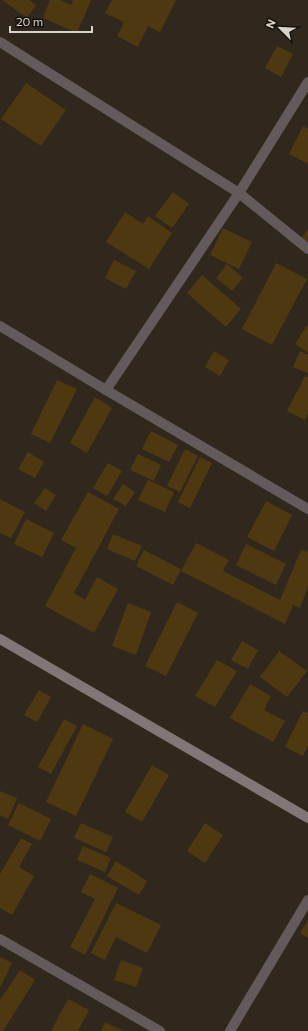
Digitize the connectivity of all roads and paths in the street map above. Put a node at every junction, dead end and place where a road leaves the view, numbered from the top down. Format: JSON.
{"nodes":[{"id":1,"x":0,"y":42,"type":"edge"},
{"id":2,"x":308,"y":82,"type":"edge"},
{"id":3,"x":239,"y":193,"type":"junction"},
{"id":4,"x":308,"y":249,"type":"edge"},
{"id":5,"x":0,"y":326,"type":"edge"},
{"id":6,"x":106,"y":390,"type":"junction"},
{"id":7,"x":308,"y":510,"type":"edge"},
{"id":8,"x":0,"y":639,"type":"edge"},
{"id":9,"x":308,"y":818,"type":"edge"},
{"id":10,"x":308,"y":900,"type":"edge"},
{"id":11,"x":0,"y":939,"type":"edge"},
{"id":12,"x":160,"y":1031,"type":"edge"},
{"id":13,"x":230,"y":1031,"type":"edge"}],
"edges":[{"from":1,"to":3,"type":"street"},
{"from":2,"to":3,"type":"street"},
{"from":3,"to":4,"type":"street"},
{"from":3,"to":6,"type":"street"},
{"from":5,"to":6,"type":"street"},
{"from":6,"to":7,"type":"street"},
{"from":8,"to":9,"type":"street"},
{"from":10,"to":13,"type":"street"},
{"from":11,"to":12,"type":"street"}]}
